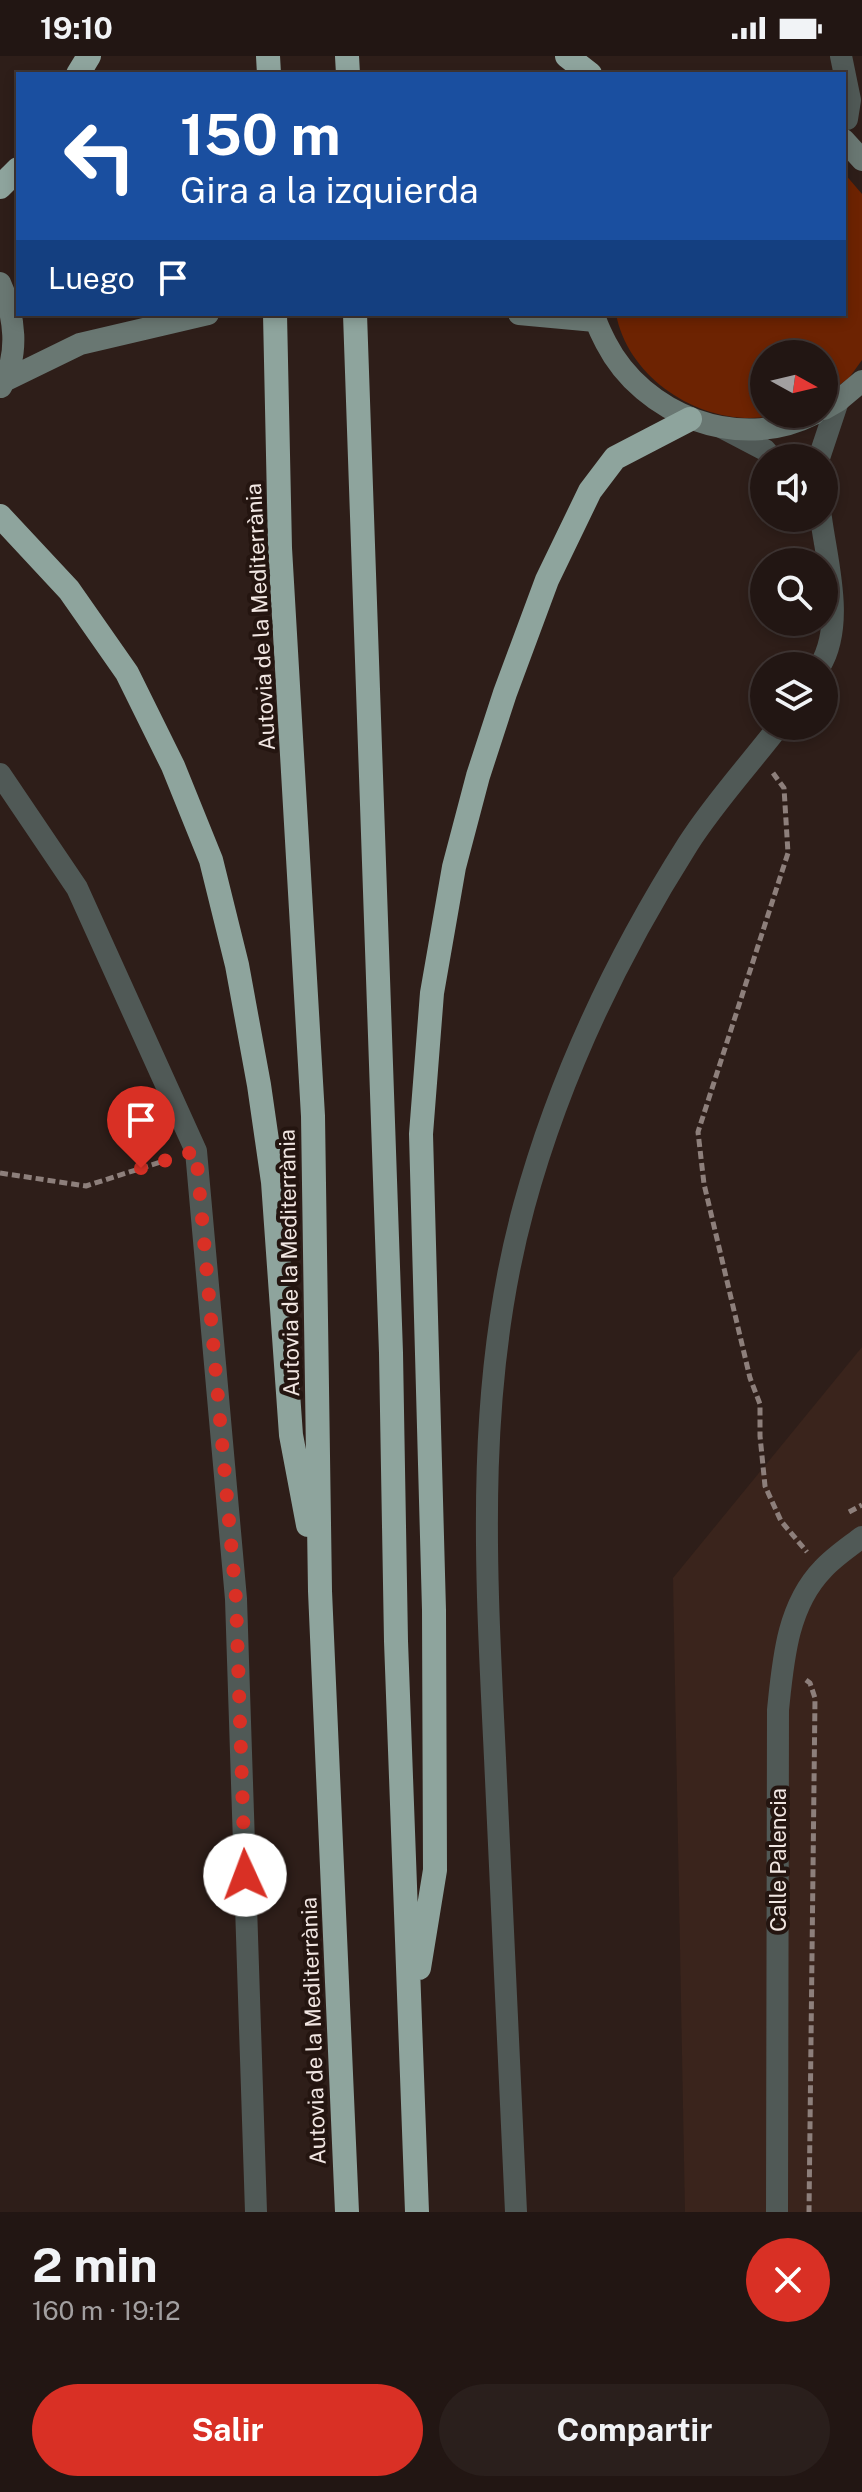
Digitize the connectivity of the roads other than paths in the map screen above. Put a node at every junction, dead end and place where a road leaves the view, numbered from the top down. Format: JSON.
{"nodes":[{"id":1,"x":567,"y":56,"type":"edge"},
{"id":2,"x":587,"y":72,"type":"edge"},
{"id":3,"x":846,"y":80,"type":"edge"},
{"id":4,"x":849,"y":124,"type":"edge"},
{"id":5,"x":862,"y":160,"type":"edge"},
{"id":6,"x":16,"y":171,"type":"edge"},
{"id":7,"x":0,"y":187,"type":"edge"},
{"id":8,"x":0,"y":283,"type":"edge"},
{"id":9,"x":199,"y":316,"type":"edge"},
{"id":10,"x":275,"y":316,"type":"edge"},
{"id":11,"x":355,"y":316,"type":"edge"},
{"id":12,"x":557,"y":316,"type":"edge"},
{"id":13,"x":595,"y":318,"type":"edge"},
{"id":14,"x":862,"y":381,"type":"edge"},
{"id":15,"x":2,"y":384,"type":"edge"},
{"id":16,"x":838,"y":400,"type":"edge"},
{"id":17,"x":690,"y":419,"type":"junction"},
{"id":18,"x":723,"y":428,"type":"junction"},
{"id":19,"x":767,"y":428,"type":"edge"},
{"id":20,"x":754,"y":444,"type":"edge"},
{"id":21,"x":0,"y":516,"type":"edge"},
{"id":22,"x":818,"y":532,"type":"edge"},
{"id":23,"x":823,"y":532,"type":"edge"},
{"id":24,"x":825,"y":545,"type":"junction"},
{"id":25,"x":826,"y":652,"type":"edge"},
{"id":26,"x":768,"y":740,"type":"edge"},
{"id":27,"x":0,"y":774,"type":"edge"},
{"id":28,"x":862,"y":1537,"type":"edge"},
{"id":29,"x":320,"y":1591,"type":"junction"},
{"id":30,"x":410,"y":2022,"type":"junction"},
{"id":31,"x":256,"y":2212,"type":"edge"},
{"id":32,"x":347,"y":2212,"type":"edge"},
{"id":33,"x":417,"y":2212,"type":"edge"},
{"id":34,"x":516,"y":2212,"type":"edge"},
{"id":35,"x":777,"y":2212,"type":"edge"}],
"edges":[{"from":1,"to":2,"type":"highway"},
{"from":3,"to":4,"type":"street"},
{"from":4,"to":5,"type":"main road"},
{"from":6,"to":7,"type":"highway"},
{"from":8,"to":15,"type":"main road"},
{"from":9,"to":15,"type":"main road"},
{"from":10,"to":29,"type":"highway","name":"Autovia de la Mediterrània"},
{"from":11,"to":30,"type":"highway"},
{"from":12,"to":13,"type":"main road"},
{"from":13,"to":17,"type":"main road"},
{"from":14,"to":16,"type":"main road"},
{"from":17,"to":18,"type":"main road"},
{"from":17,"to":30,"type":"highway"},
{"from":18,"to":19,"type":"main road"},
{"from":18,"to":20,"type":"street"},
{"from":21,"to":29,"type":"highway"},
{"from":22,"to":24,"type":"street"},
{"from":23,"to":24,"type":"street"},
{"from":24,"to":25,"type":"street"},
{"from":26,"to":34,"type":"street"},
{"from":27,"to":31,"type":"street"},
{"from":28,"to":35,"type":"street","name":"Calle Palencia"},
{"from":29,"to":32,"type":"highway","name":"Autovia de la Mediterrània"},
{"from":30,"to":33,"type":"highway"}]}
